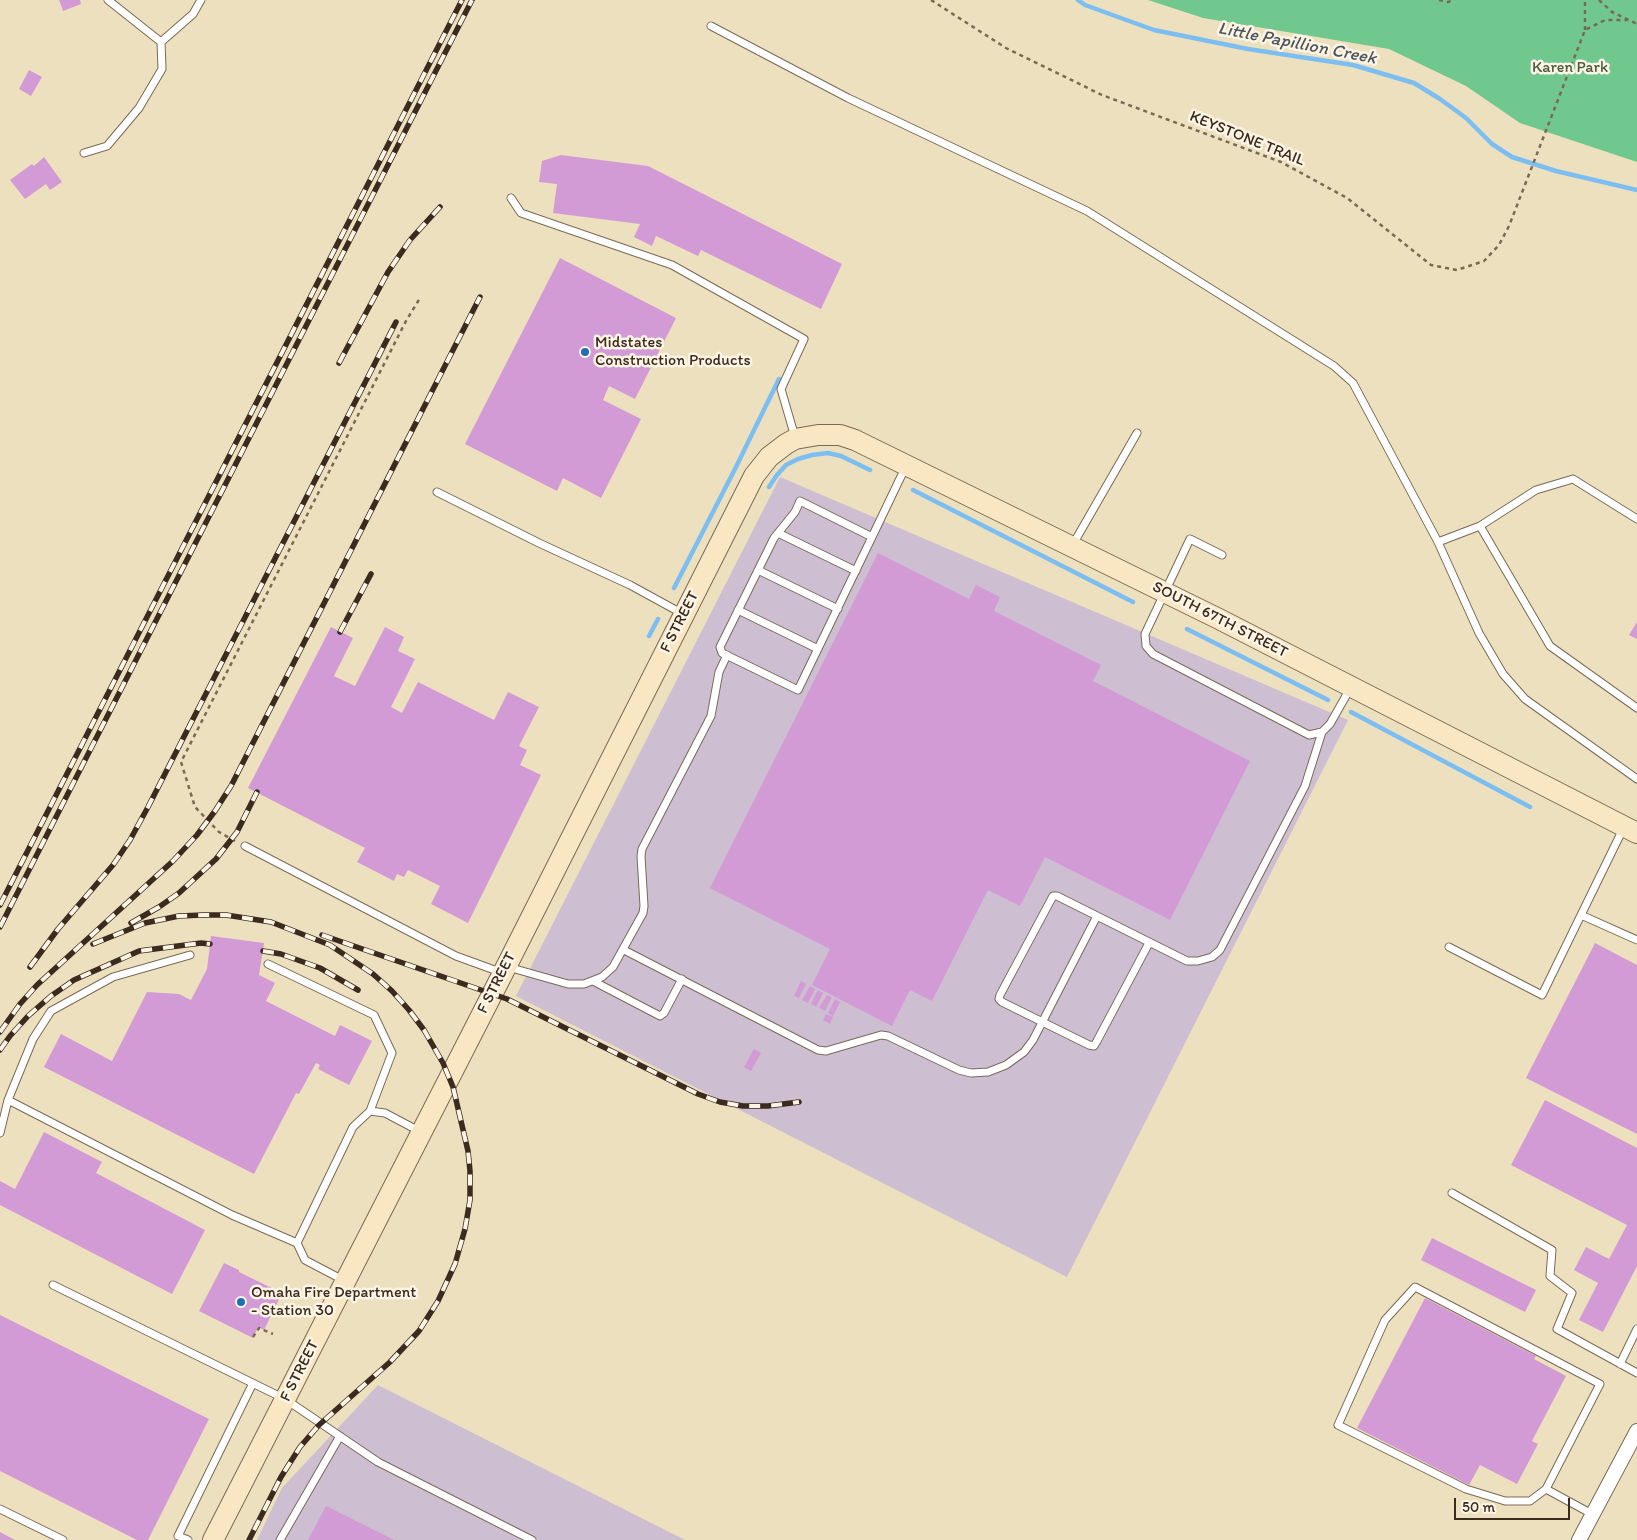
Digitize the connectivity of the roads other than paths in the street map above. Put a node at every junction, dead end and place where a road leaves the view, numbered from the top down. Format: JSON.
{"nodes":[{"id":1,"x":108,"y":0,"type":"edge"},
{"id":2,"x":201,"y":0,"type":"edge"},
{"id":3,"x":711,"y":26,"type":"dead end"},
{"id":4,"x":161,"y":42,"type":"junction"},
{"id":5,"x":84,"y":153,"type":"dead end"},
{"id":6,"x":511,"y":198,"type":"dead end"},
{"id":7,"x":1137,"y":432,"type":"dead end"},
{"id":8,"x":795,"y":439,"type":"junction"},
{"id":9,"x":907,"y":464,"type":"junction"},
{"id":10,"x":437,"y":492,"type":"dead end"},
{"id":11,"x":1637,"y":519,"type":"edge"},
{"id":12,"x":1480,"y":526,"type":"junction"},
{"id":13,"x":778,"y":533,"type":"junction"},
{"id":14,"x":872,"y":537,"type":"junction"},
{"id":15,"x":1438,"y":542,"type":"junction"},
{"id":16,"x":1072,"y":546,"type":"junction"},
{"id":17,"x":1222,"y":555,"type":"dead end"},
{"id":18,"x":758,"y":570,"type":"junction"},
{"id":19,"x":856,"y":571,"type":"junction"},
{"id":20,"x":1165,"y":592,"type":"junction"},
{"id":21,"x":838,"y":609,"type":"junction"},
{"id":22,"x":738,"y":610,"type":"junction"},
{"id":23,"x":684,"y":615,"type":"junction"},
{"id":24,"x":818,"y":649,"type":"junction"},
{"id":25,"x":727,"y":655,"type":"junction"},
{"id":26,"x":1351,"y":686,"type":"junction"},
{"id":27,"x":1637,"y":708,"type":"edge"},
{"id":28,"x":1322,"y":732,"type":"junction"},
{"id":29,"x":1637,"y":779,"type":"edge"},
{"id":30,"x":1631,"y":829,"type":"edge"},
{"id":31,"x":245,"y":846,"type":"road end"},
{"id":32,"x":1581,"y":915,"type":"junction"},
{"id":33,"x":1097,"y":916,"type":"junction"},
{"id":34,"x":1637,"y":940,"type":"edge"},
{"id":35,"x":1149,"y":943,"type":"junction"},
{"id":36,"x":1449,"y":947,"type":"dead end"},
{"id":37,"x":624,"y":950,"type":"junction"},
{"id":38,"x":190,"y":955,"type":"dead end"},
{"id":39,"x":268,"y":964,"type":"dead end"},
{"id":40,"x":504,"y":970,"type":"junction"},
{"id":41,"x":682,"y":979,"type":"junction"},
{"id":42,"x":593,"y":981,"type":"junction"},
{"id":43,"x":1042,"y":1022,"type":"junction"},
{"id":44,"x":8,"y":1100,"type":"junction"},
{"id":45,"x":370,"y":1111,"type":"junction"},
{"id":46,"x":422,"y":1132,"type":"junction"},
{"id":47,"x":0,"y":1133,"type":"edge"},
{"id":48,"x":1452,"y":1193,"type":"dead end"},
{"id":49,"x":298,"y":1243,"type":"junction"},
{"id":50,"x":346,"y":1282,"type":"junction"},
{"id":51,"x":53,"y":1285,"type":"dead end"},
{"id":52,"x":1637,"y":1329,"type":"edge"},
{"id":53,"x":1620,"y":1364,"type":"junction"},
{"id":54,"x":1637,"y":1373,"type":"edge"},
{"id":55,"x":253,"y":1383,"type":"junction"},
{"id":56,"x":286,"y":1399,"type":"junction"},
{"id":57,"x":1637,"y":1431,"type":"edge"},
{"id":58,"x":340,"y":1436,"type":"junction"},
{"id":59,"x":1546,"y":1489,"type":"junction"},
{"id":60,"x":0,"y":1509,"type":"edge"},
{"id":61,"x":1592,"y":1514,"type":"junction"},
{"id":62,"x":63,"y":1540,"type":"edge"},
{"id":63,"x":188,"y":1540,"type":"edge"},
{"id":64,"x":214,"y":1540,"type":"edge"},
{"id":65,"x":280,"y":1540,"type":"edge"},
{"id":66,"x":532,"y":1540,"type":"edge"},
{"id":67,"x":1579,"y":1540,"type":"edge"}],
"edges":[{"from":1,"to":4,"type":"lane"},
{"from":2,"to":4,"type":"lane"},
{"from":3,"to":15,"type":"lane"},
{"from":4,"to":5,"type":"lane"},
{"from":6,"to":8,"type":"lane"},
{"from":7,"to":16,"type":"lane"},
{"from":8,"to":9,"type":"street","name":"SOUTH 67TH STREET"},
{"from":8,"to":23,"type":"street","name":"F STREET"},
{"from":9,"to":14,"type":"lane"},
{"from":9,"to":16,"type":"street","name":"SOUTH 67TH STREET"},
{"from":10,"to":23,"type":"lane"},
{"from":11,"to":12,"type":"lane"},
{"from":12,"to":15,"type":"lane"},
{"from":12,"to":27,"type":"lane"},
{"from":13,"to":14,"type":"lane"},
{"from":13,"to":18,"type":"lane"},
{"from":13,"to":19,"type":"lane"},
{"from":14,"to":19,"type":"lane"},
{"from":15,"to":29,"type":"lane"},
{"from":16,"to":20,"type":"street","name":"SOUTH 67TH STREET"},
{"from":17,"to":20,"type":"lane"},
{"from":18,"to":21,"type":"lane"},
{"from":18,"to":22,"type":"lane"},
{"from":19,"to":21,"type":"lane"},
{"from":20,"to":26,"type":"street","name":"SOUTH 67TH STREET"},
{"from":20,"to":28,"type":"lane"},
{"from":21,"to":24,"type":"lane"},
{"from":22,"to":24,"type":"lane"},
{"from":22,"to":25,"type":"lane"},
{"from":23,"to":40,"type":"street","name":"F STREET"},
{"from":24,"to":25,"type":"lane"},
{"from":25,"to":37,"type":"lane"},
{"from":26,"to":28,"type":"lane"},
{"from":26,"to":30,"type":"street","name":"SOUTH 67TH STREET"},
{"from":28,"to":35,"type":"lane"},
{"from":30,"to":32,"type":"lane"},
{"from":31,"to":40,"type":"lane"},
{"from":32,"to":34,"type":"lane"},
{"from":32,"to":36,"type":"lane"},
{"from":33,"to":35,"type":"lane"},
{"from":33,"to":43,"type":"lane"},
{"from":33,"to":43,"type":"lane"},
{"from":35,"to":43,"type":"lane"},
{"from":37,"to":41,"type":"lane"},
{"from":37,"to":42,"type":"lane"},
{"from":38,"to":44,"type":"lane"},
{"from":39,"to":45,"type":"lane"},
{"from":40,"to":42,"type":"lane"},
{"from":40,"to":46,"type":"street","name":"F STREET"},
{"from":41,"to":42,"type":"lane"},
{"from":41,"to":43,"type":"lane"},
{"from":44,"to":47,"type":"lane"},
{"from":44,"to":49,"type":"lane"},
{"from":45,"to":46,"type":"lane"},
{"from":45,"to":49,"type":"lane"},
{"from":46,"to":50,"type":"street","name":"F STREET"},
{"from":48,"to":53,"type":"lane"},
{"from":49,"to":50,"type":"lane"},
{"from":50,"to":56,"type":"street","name":"F STREET"},
{"from":51,"to":55,"type":"lane"},
{"from":52,"to":53,"type":"lane"},
{"from":53,"to":54,"type":"lane"},
{"from":55,"to":56,"type":"lane"},
{"from":55,"to":63,"type":"lane"},
{"from":56,"to":58,"type":"lane"},
{"from":56,"to":64,"type":"street","name":"F STREET"},
{"from":57,"to":61,"type":"street"},
{"from":58,"to":65,"type":"lane"},
{"from":58,"to":66,"type":"lane"},
{"from":59,"to":59,"type":"lane"},
{"from":59,"to":61,"type":"lane"},
{"from":60,"to":62,"type":"lane"},
{"from":61,"to":67,"type":"street"}]}
